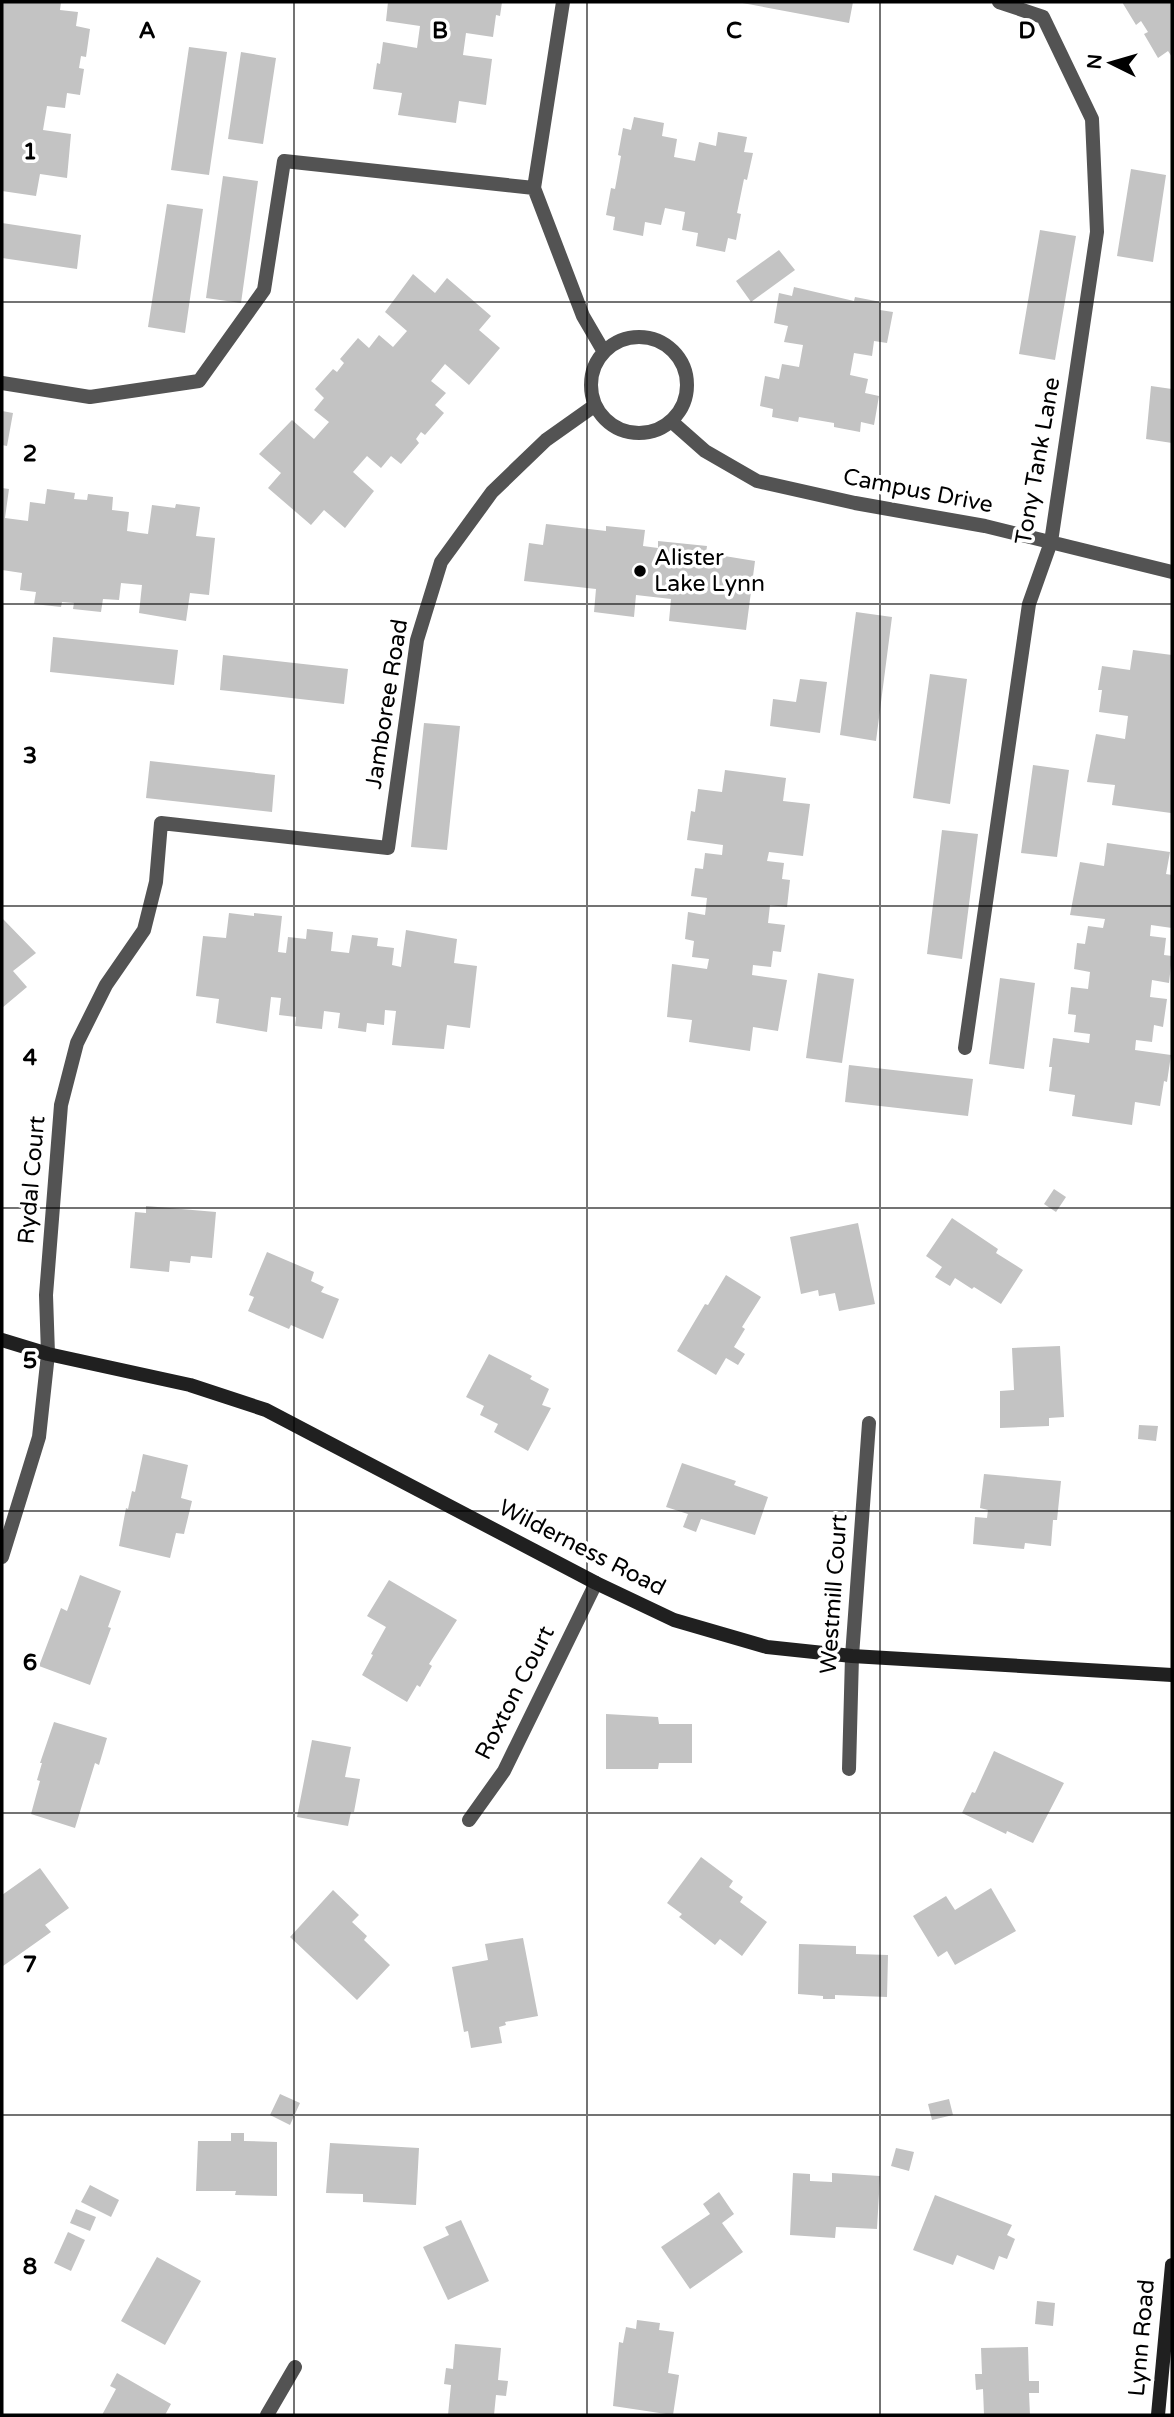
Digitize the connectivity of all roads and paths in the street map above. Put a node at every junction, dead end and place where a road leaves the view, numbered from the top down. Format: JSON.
{"nodes":[{"id":1,"x":563,"y":2,"type":"edge"},
{"id":2,"x":999,"y":2,"type":"edge"},
{"id":3,"x":534,"y":188,"type":"junction"},
{"id":4,"x":604,"y":352,"type":"junction"},
{"id":5,"x":2,"y":383,"type":"edge"},
{"id":6,"x":594,"y":406,"type":"junction"},
{"id":7,"x":671,"y":421,"type":"junction"},
{"id":8,"x":1051,"y":542,"type":"junction"},
{"id":9,"x":1172,"y":572,"type":"edge"},
{"id":10,"x":162,"y":823,"type":"joint"},
{"id":11,"x":965,"y":1048,"type":"dead end"},
{"id":12,"x":2,"y":1340,"type":"edge"},
{"id":13,"x":48,"y":1354,"type":"junction"},
{"id":14,"x":869,"y":1423,"type":"dead end"},
{"id":15,"x":2,"y":1557,"type":"edge"},
{"id":16,"x":596,"y":1583,"type":"junction"},
{"id":17,"x":852,"y":1656,"type":"junction"},
{"id":18,"x":1172,"y":1675,"type":"edge"},
{"id":19,"x":849,"y":1769,"type":"dead end"},
{"id":20,"x":469,"y":1820,"type":"dead end"},
{"id":21,"x":1172,"y":2265,"type":"edge"},
{"id":22,"x":295,"y":2367,"type":"dead end"},
{"id":23,"x":267,"y":2415,"type":"edge"},
{"id":24,"x":1158,"y":2415,"type":"edge"}],
"edges":[{"from":1,"to":3,"type":"street"},
{"from":2,"to":8,"type":"street","name":"Tony Tank Lane"},
{"from":3,"to":4,"type":"street"},
{"from":3,"to":5,"type":"street"},
{"from":4,"to":6,"type":"street"},
{"from":4,"to":7,"type":"street"},
{"from":6,"to":7,"type":"street"},
{"from":6,"to":10,"type":"street","name":"Jamboree Road"},
{"from":7,"to":8,"type":"street","name":"Campus Drive"},
{"from":8,"to":9,"type":"street","name":"Campus Drive"},
{"from":8,"to":11,"type":"street","name":"Tony Tank Lane"},
{"from":10,"to":13,"type":"street","name":"Rydal Court"},
{"from":12,"to":13,"type":"street","name":"Wilderness Road"},
{"from":13,"to":15,"type":"street","name":"Rydal Court"},
{"from":13,"to":16,"type":"street","name":"Wilderness Road"},
{"from":14,"to":17,"type":"street","name":"Westmill Court"},
{"from":16,"to":17,"type":"street","name":"Wilderness Road"},
{"from":16,"to":20,"type":"street","name":"Roxton Court"},
{"from":17,"to":18,"type":"street","name":"Wilderness Road"},
{"from":17,"to":19,"type":"street","name":"Westmill Court"},
{"from":21,"to":24,"type":"street","name":"Lynn Road"},
{"from":22,"to":23,"type":"street"}]}
